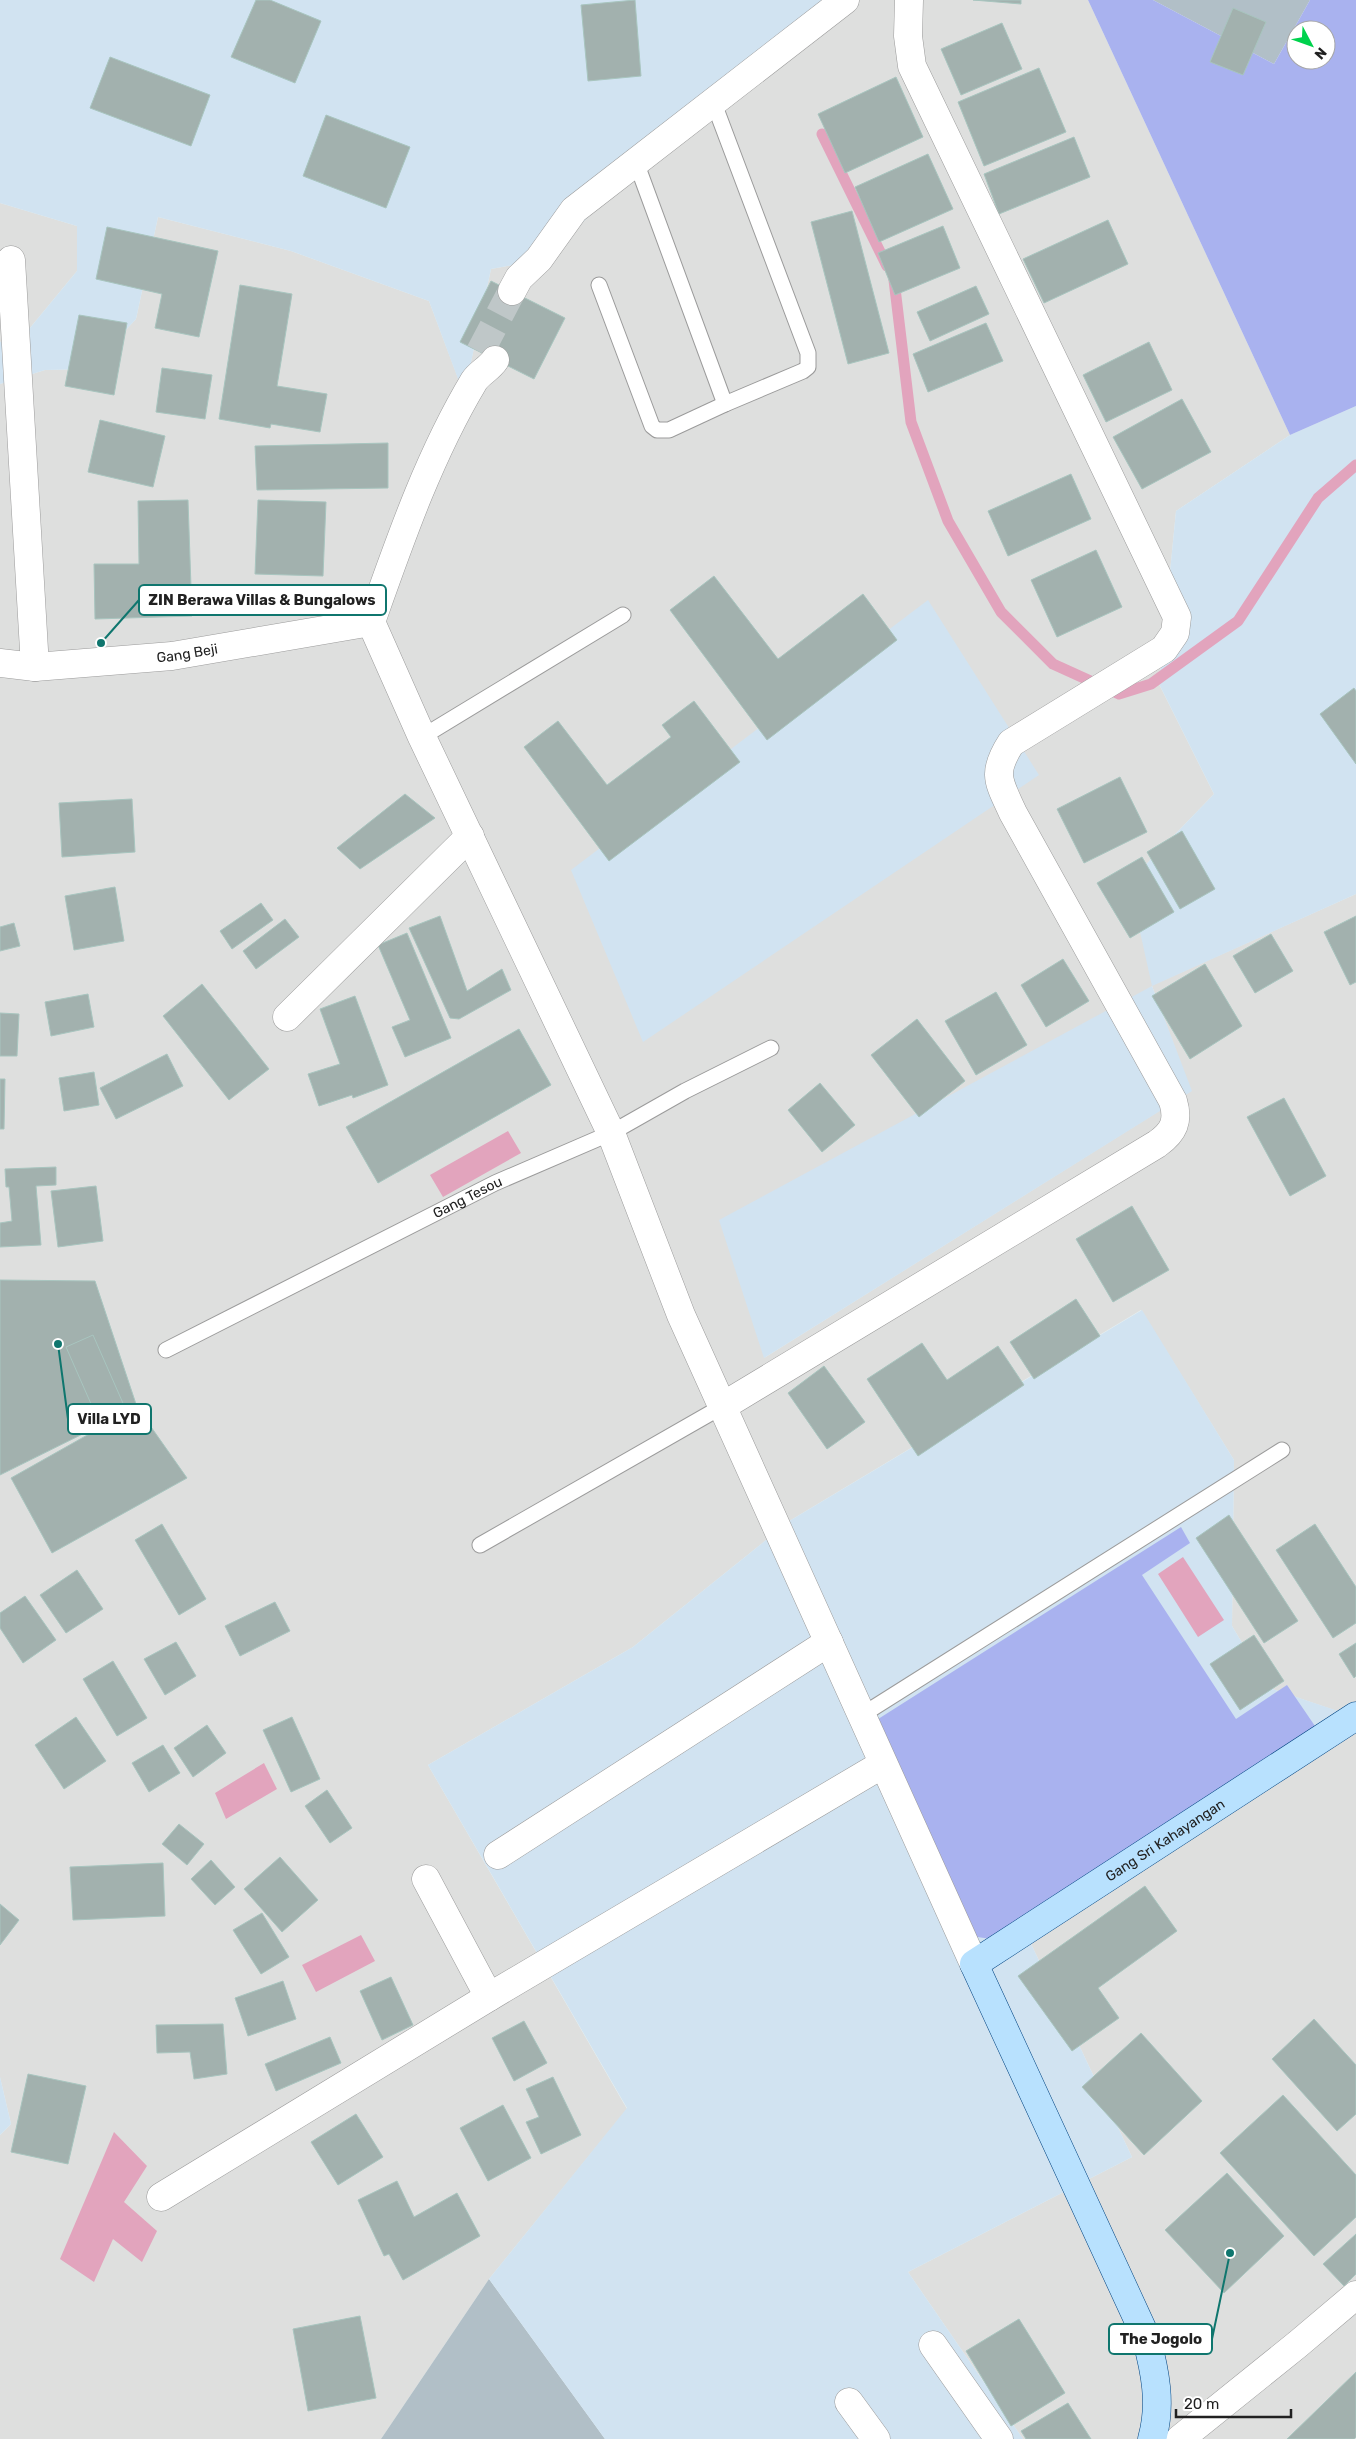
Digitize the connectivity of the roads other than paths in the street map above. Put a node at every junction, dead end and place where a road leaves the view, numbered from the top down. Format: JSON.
{"nodes":[{"id":1,"x":845,"y":0,"type":"edge"},
{"id":2,"x":910,"y":0,"type":"edge"},
{"id":3,"x":713,"y":101,"type":"junction"},
{"id":4,"x":636,"y":162,"type":"junction"},
{"id":5,"x":11,"y":260,"type":"dead end"},
{"id":6,"x":599,"y":285,"type":"dead end"},
{"id":7,"x":520,"y":295,"type":"tunnel mouth"},
{"id":8,"x":487,"y":356,"type":"tunnel mouth"},
{"id":9,"x":725,"y":404,"type":"junction"},
{"id":10,"x":623,"y":615,"type":"dead end"},
{"id":11,"x":371,"y":622,"type":"junction"},
{"id":12,"x":0,"y":663,"type":"edge"},
{"id":13,"x":35,"y":667,"type":"junction"},
{"id":14,"x":422,"y":738,"type":"junction"},
{"id":15,"x":470,"y":836,"type":"junction"},
{"id":16,"x":287,"y":1018,"type":"dead end"},
{"id":17,"x":771,"y":1048,"type":"dead end"},
{"id":18,"x":611,"y":1133,"type":"junction"},
{"id":19,"x":166,"y":1350,"type":"dead end"},
{"id":20,"x":723,"y":1406,"type":"junction"},
{"id":21,"x":1282,"y":1450,"type":"dead end"},
{"id":22,"x":480,"y":1545,"type":"dead end"},
{"id":23,"x":829,"y":1642,"type":"junction"},
{"id":24,"x":862,"y":1715,"type":"junction"},
{"id":25,"x":1356,"y":1716,"type":"edge"},
{"id":26,"x":883,"y":1764,"type":"junction"},
{"id":27,"x":498,"y":1855,"type":"dead end"},
{"id":28,"x":426,"y":1879,"type":"dead end"},
{"id":29,"x":974,"y":1964,"type":"junction"},
{"id":30,"x":489,"y":1997,"type":"junction"},
{"id":31,"x":161,"y":2197,"type":"dead end"},
{"id":32,"x":1356,"y":2295,"type":"edge"},
{"id":33,"x":933,"y":2345,"type":"dead end"},
{"id":34,"x":849,"y":2402,"type":"dead end"},
{"id":35,"x":876,"y":2439,"type":"edge"},
{"id":36,"x":999,"y":2439,"type":"edge"},
{"id":37,"x":1152,"y":2439,"type":"edge"},
{"id":38,"x":1180,"y":2439,"type":"edge"}],
"edges":[{"from":1,"to":3,"type":"street"},
{"from":2,"to":20,"type":"street"},
{"from":3,"to":4,"type":"street"},
{"from":3,"to":9,"type":"lane"},
{"from":4,"to":7,"type":"street"},
{"from":4,"to":9,"type":"lane"},
{"from":5,"to":13,"type":"street"},
{"from":6,"to":9,"type":"lane"},
{"from":8,"to":11,"type":"street"},
{"from":10,"to":14,"type":"lane"},
{"from":11,"to":13,"type":"street","name":"Gang Beji"},
{"from":11,"to":14,"type":"street"},
{"from":12,"to":13,"type":"street","name":"Gang Beji"},
{"from":14,"to":15,"type":"street"},
{"from":15,"to":16,"type":"street"},
{"from":15,"to":18,"type":"street"},
{"from":17,"to":18,"type":"lane","name":"Gang Tesou"},
{"from":18,"to":19,"type":"lane","name":"Gang Tesou"},
{"from":18,"to":20,"type":"street"},
{"from":20,"to":22,"type":"lane"},
{"from":20,"to":23,"type":"street"},
{"from":21,"to":24,"type":"lane"},
{"from":23,"to":24,"type":"street"},
{"from":23,"to":27,"type":"street"},
{"from":24,"to":26,"type":"street"},
{"from":25,"to":29,"type":"street","name":"Gang Sri Kahayangan"},
{"from":26,"to":29,"type":"street"},
{"from":26,"to":30,"type":"street"},
{"from":28,"to":30,"type":"street"},
{"from":29,"to":37,"type":"street"},
{"from":30,"to":31,"type":"street"},
{"from":32,"to":38,"type":"street"},
{"from":33,"to":36,"type":"street"},
{"from":34,"to":35,"type":"street"}]}
